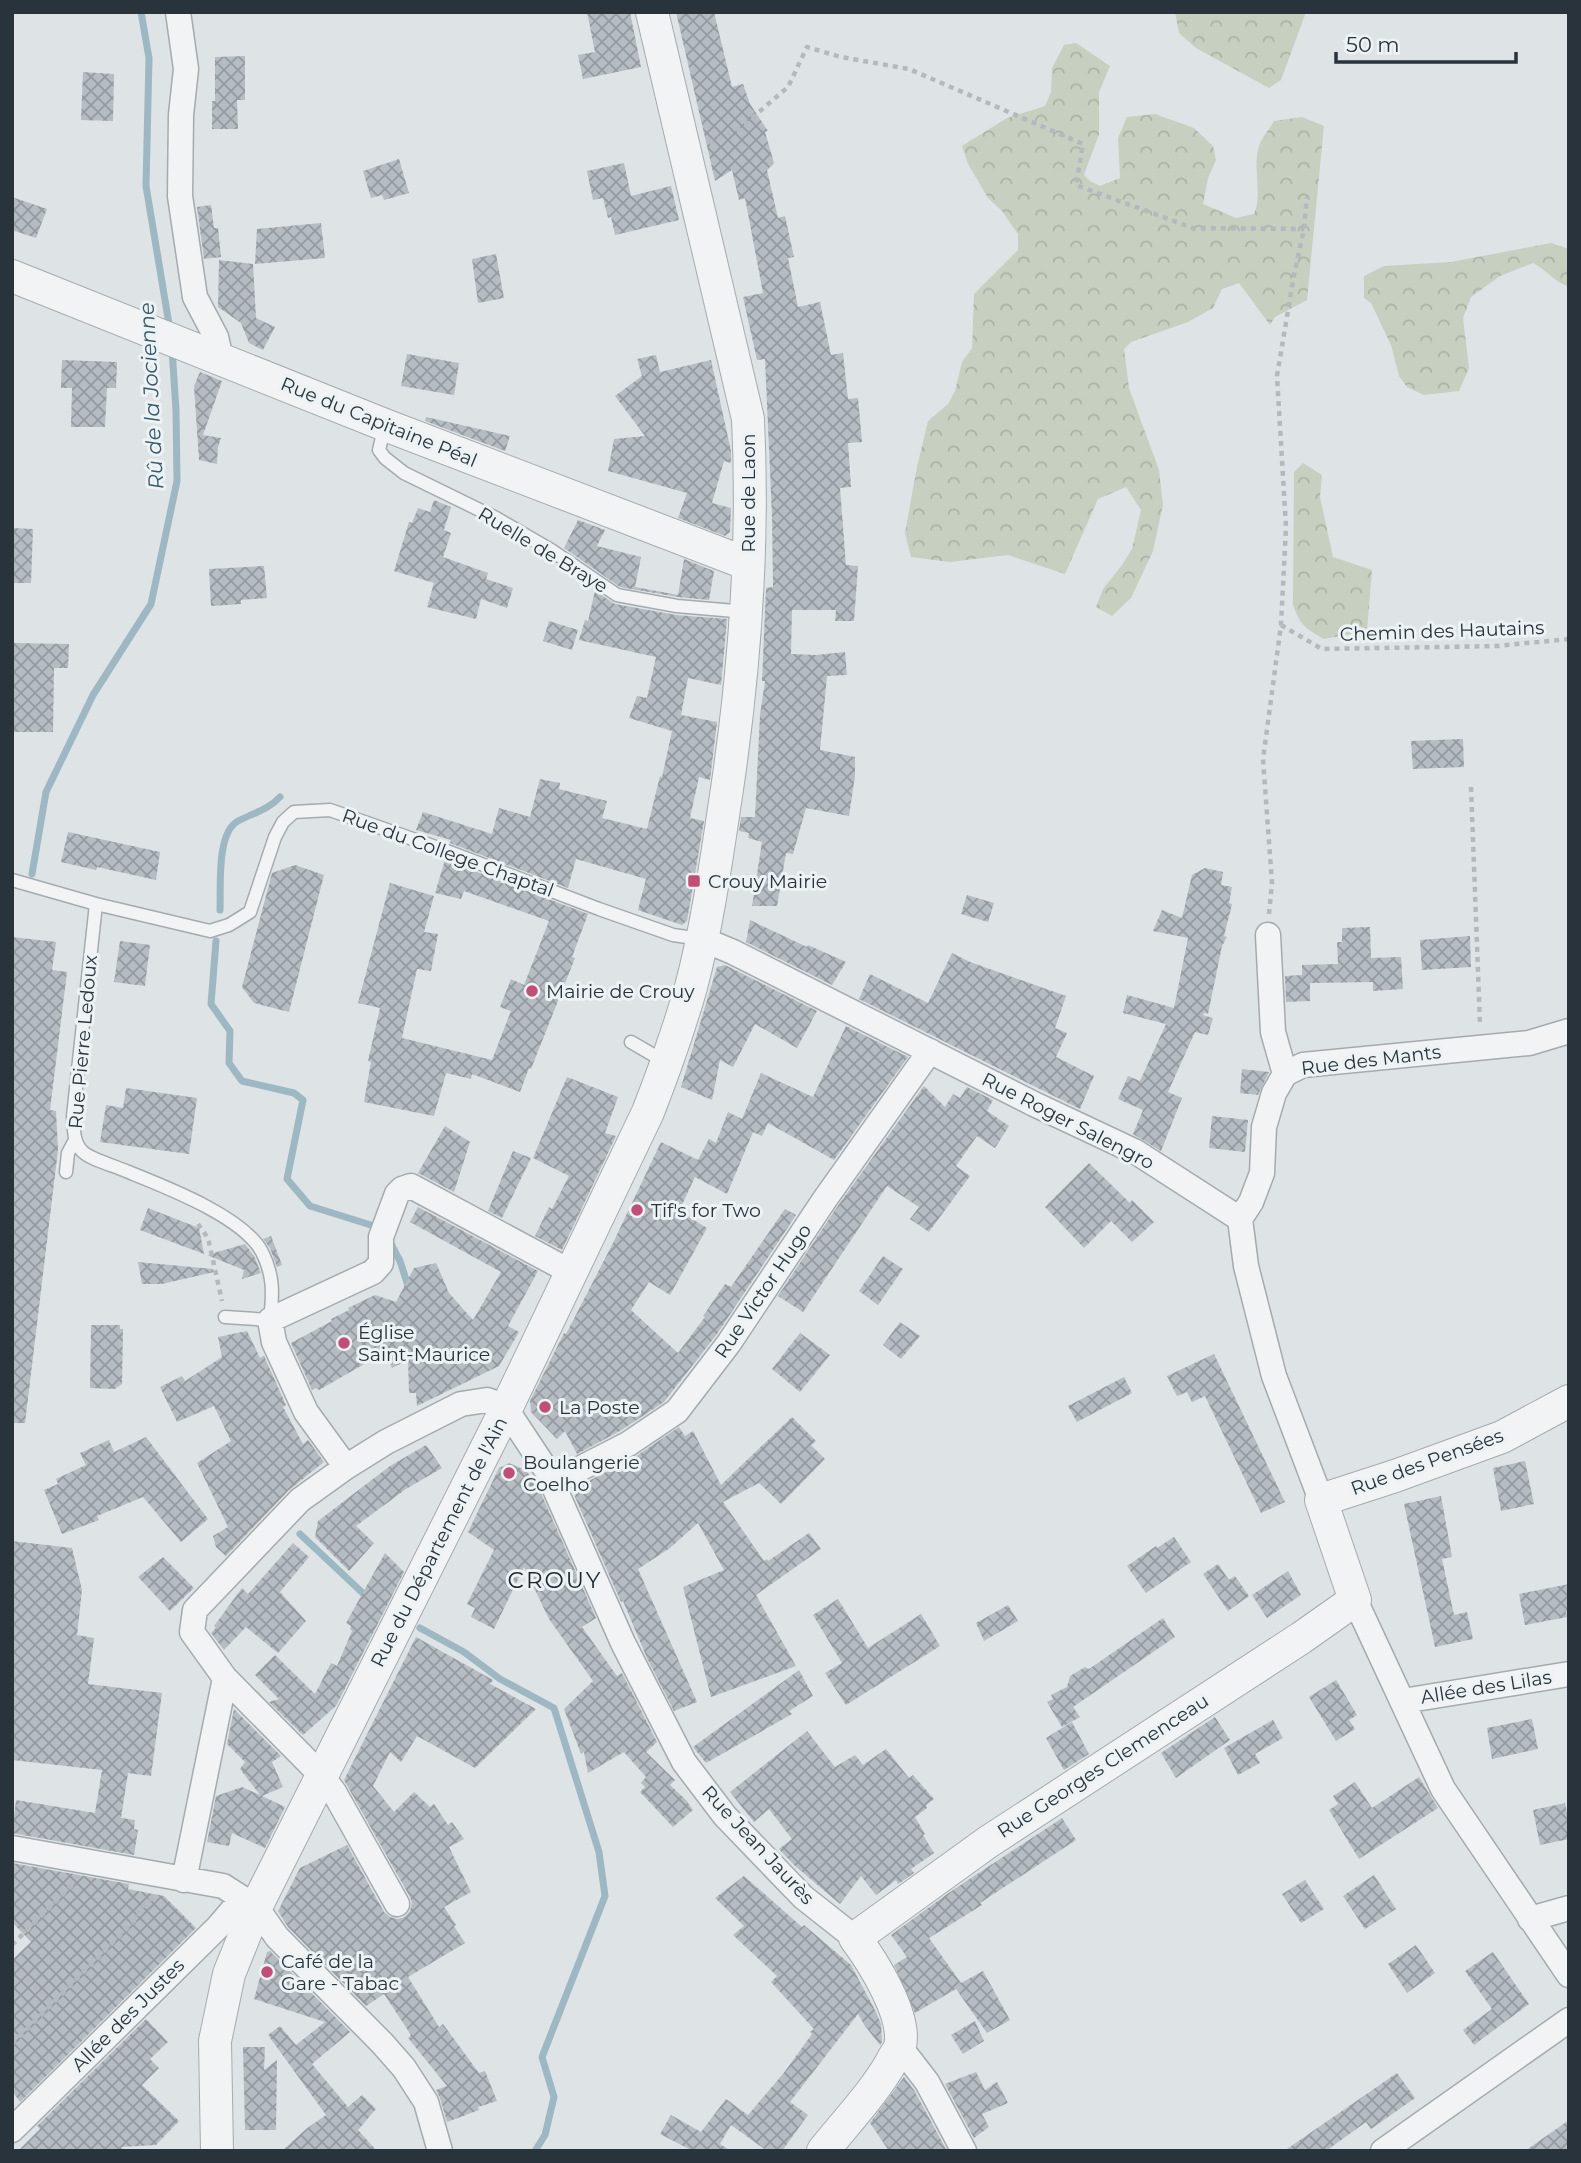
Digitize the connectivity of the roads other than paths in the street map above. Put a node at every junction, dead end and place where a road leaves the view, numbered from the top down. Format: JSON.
{"nodes":[{"id":1,"x":178,"y":12,"type":"edge"},
{"id":2,"x":652,"y":12,"type":"edge"},
{"id":3,"x":13,"y":278,"type":"edge"},
{"id":4,"x":221,"y":359,"type":"junction"},
{"id":5,"x":385,"y":425,"type":"junction"},
{"id":6,"x":748,"y":564,"type":"junction"},
{"id":7,"x":747,"y":612,"type":"junction"},
{"id":8,"x":12,"y":880,"type":"edge"},
{"id":9,"x":96,"y":904,"type":"junction"},
{"id":10,"x":1268,"y":936,"type":"road end"},
{"id":11,"x":702,"y":939,"type":"junction"},
{"id":12,"x":1569,"y":1031,"type":"edge"},
{"id":13,"x":631,"y":1042,"type":"dead end"},
{"id":14,"x":930,"y":1051,"type":"junction"},
{"id":15,"x":667,"y":1063,"type":"junction"},
{"id":16,"x":1285,"y":1074,"type":"junction"},
{"id":17,"x":75,"y":1140,"type":"junction"},
{"id":18,"x":66,"y":1172,"type":"dead end"},
{"id":19,"x":1240,"y":1219,"type":"junction"},
{"id":20,"x":571,"y":1272,"type":"junction"},
{"id":21,"x":225,"y":1317,"type":"road end"},
{"id":22,"x":270,"y":1320,"type":"junction"},
{"id":23,"x":1569,"y":1401,"type":"edge"},
{"id":24,"x":506,"y":1409,"type":"junction"},
{"id":25,"x":346,"y":1467,"type":"junction"},
{"id":26,"x":552,"y":1483,"type":"junction"},
{"id":27,"x":1321,"y":1500,"type":"junction"},
{"id":28,"x":1355,"y":1600,"type":"junction"},
{"id":29,"x":1569,"y":1674,"type":"edge"},
{"id":30,"x":225,"y":1678,"type":"junction"},
{"id":31,"x":1403,"y":1701,"type":"junction"},
{"id":32,"x":322,"y":1776,"type":"junction"},
{"id":33,"x":12,"y":1848,"type":"edge"},
{"id":34,"x":184,"y":1880,"type":"junction"},
{"id":35,"x":249,"y":1903,"type":"junction"},
{"id":36,"x":397,"y":1904,"type":"dead end"},
{"id":37,"x":1569,"y":1908,"type":"edge"},
{"id":38,"x":1530,"y":1919,"type":"junction"},
{"id":39,"x":855,"y":1938,"type":"junction"},
{"id":40,"x":1569,"y":1975,"type":"edge"},
{"id":41,"x":1569,"y":2020,"type":"edge"},
{"id":42,"x":900,"y":2047,"type":"junction"},
{"id":43,"x":12,"y":2130,"type":"edge"},
{"id":44,"x":217,"y":2151,"type":"edge"},
{"id":45,"x":440,"y":2151,"type":"edge"},
{"id":46,"x":822,"y":2151,"type":"edge"},
{"id":47,"x":964,"y":2151,"type":"edge"},
{"id":48,"x":1383,"y":2151,"type":"edge"}],
"edges":[{"from":1,"to":4,"type":"street"},
{"from":2,"to":6,"type":"street","name":"Rue de Laon"},
{"from":3,"to":4,"type":"street","name":"Rue du Capitaine Péal"},
{"from":4,"to":5,"type":"street","name":"Rue du Capitaine Péal"},
{"from":5,"to":6,"type":"street","name":"Rue du Capitaine Péal"},
{"from":5,"to":7,"type":"lane","name":"Ruelle de Braye"},
{"from":6,"to":7,"type":"street","name":"Rue de Laon"},
{"from":7,"to":11,"type":"street","name":"Rue de Laon"},
{"from":8,"to":9,"type":"lane","name":"Rue du College Chaptal"},
{"from":9,"to":11,"type":"lane","name":"Rue du College Chaptal"},
{"from":9,"to":17,"type":"lane","name":"Rue Pierre Ledoux"},
{"from":10,"to":16,"type":"street"},
{"from":11,"to":14,"type":"street","name":"Rue Roger Salengro"},
{"from":11,"to":15,"type":"street","name":"Rue du Département de l'Ain"},
{"from":12,"to":16,"type":"street","name":"Rue des Mants"},
{"from":13,"to":15,"type":"lane"},
{"from":14,"to":19,"type":"street","name":"Rue Roger Salengro"},
{"from":14,"to":26,"type":"street","name":"Rue Victor Hugo"},
{"from":15,"to":20,"type":"street","name":"Rue du Département de l'Ain"},
{"from":16,"to":19,"type":"street","name":"Rue des Mants"},
{"from":17,"to":18,"type":"lane"},
{"from":17,"to":22,"type":"lane","name":"Rue Pierre Ledoux"},
{"from":19,"to":27,"type":"street"},
{"from":20,"to":22,"type":"street"},
{"from":20,"to":24,"type":"street","name":"Rue du Département de l'Ain"},
{"from":21,"to":22,"type":"lane"},
{"from":22,"to":25,"type":"street"},
{"from":23,"to":27,"type":"street","name":"Rue des Pensées"},
{"from":24,"to":25,"type":"street"},
{"from":24,"to":26,"type":"street","name":"Rue Jean Jaurès"},
{"from":24,"to":32,"type":"street","name":"Rue du Département de l'Ain"},
{"from":25,"to":30,"type":"street"},
{"from":26,"to":39,"type":"street","name":"Rue Jean Jaurès"},
{"from":27,"to":28,"type":"street"},
{"from":28,"to":31,"type":"street"},
{"from":28,"to":39,"type":"street","name":"Rue Georges Clemenceau"},
{"from":29,"to":31,"type":"street","name":"Allée des Lilas"},
{"from":30,"to":32,"type":"street"},
{"from":30,"to":34,"type":"street"},
{"from":31,"to":38,"type":"street"},
{"from":32,"to":35,"type":"street","name":"Rue du Département de l'Ain"},
{"from":32,"to":36,"type":"street"},
{"from":33,"to":34,"type":"street"},
{"from":34,"to":35,"type":"street"},
{"from":35,"to":43,"type":"street","name":"Allée des Justes"},
{"from":35,"to":44,"type":"street","name":"Rue du Département de l'Ain"},
{"from":35,"to":45,"type":"street"},
{"from":37,"to":38,"type":"street"},
{"from":38,"to":40,"type":"street"},
{"from":39,"to":42,"type":"street","name":"Rue Jean Jaurès"},
{"from":41,"to":48,"type":"street"},
{"from":42,"to":46,"type":"street"},
{"from":42,"to":47,"type":"street"}]}
